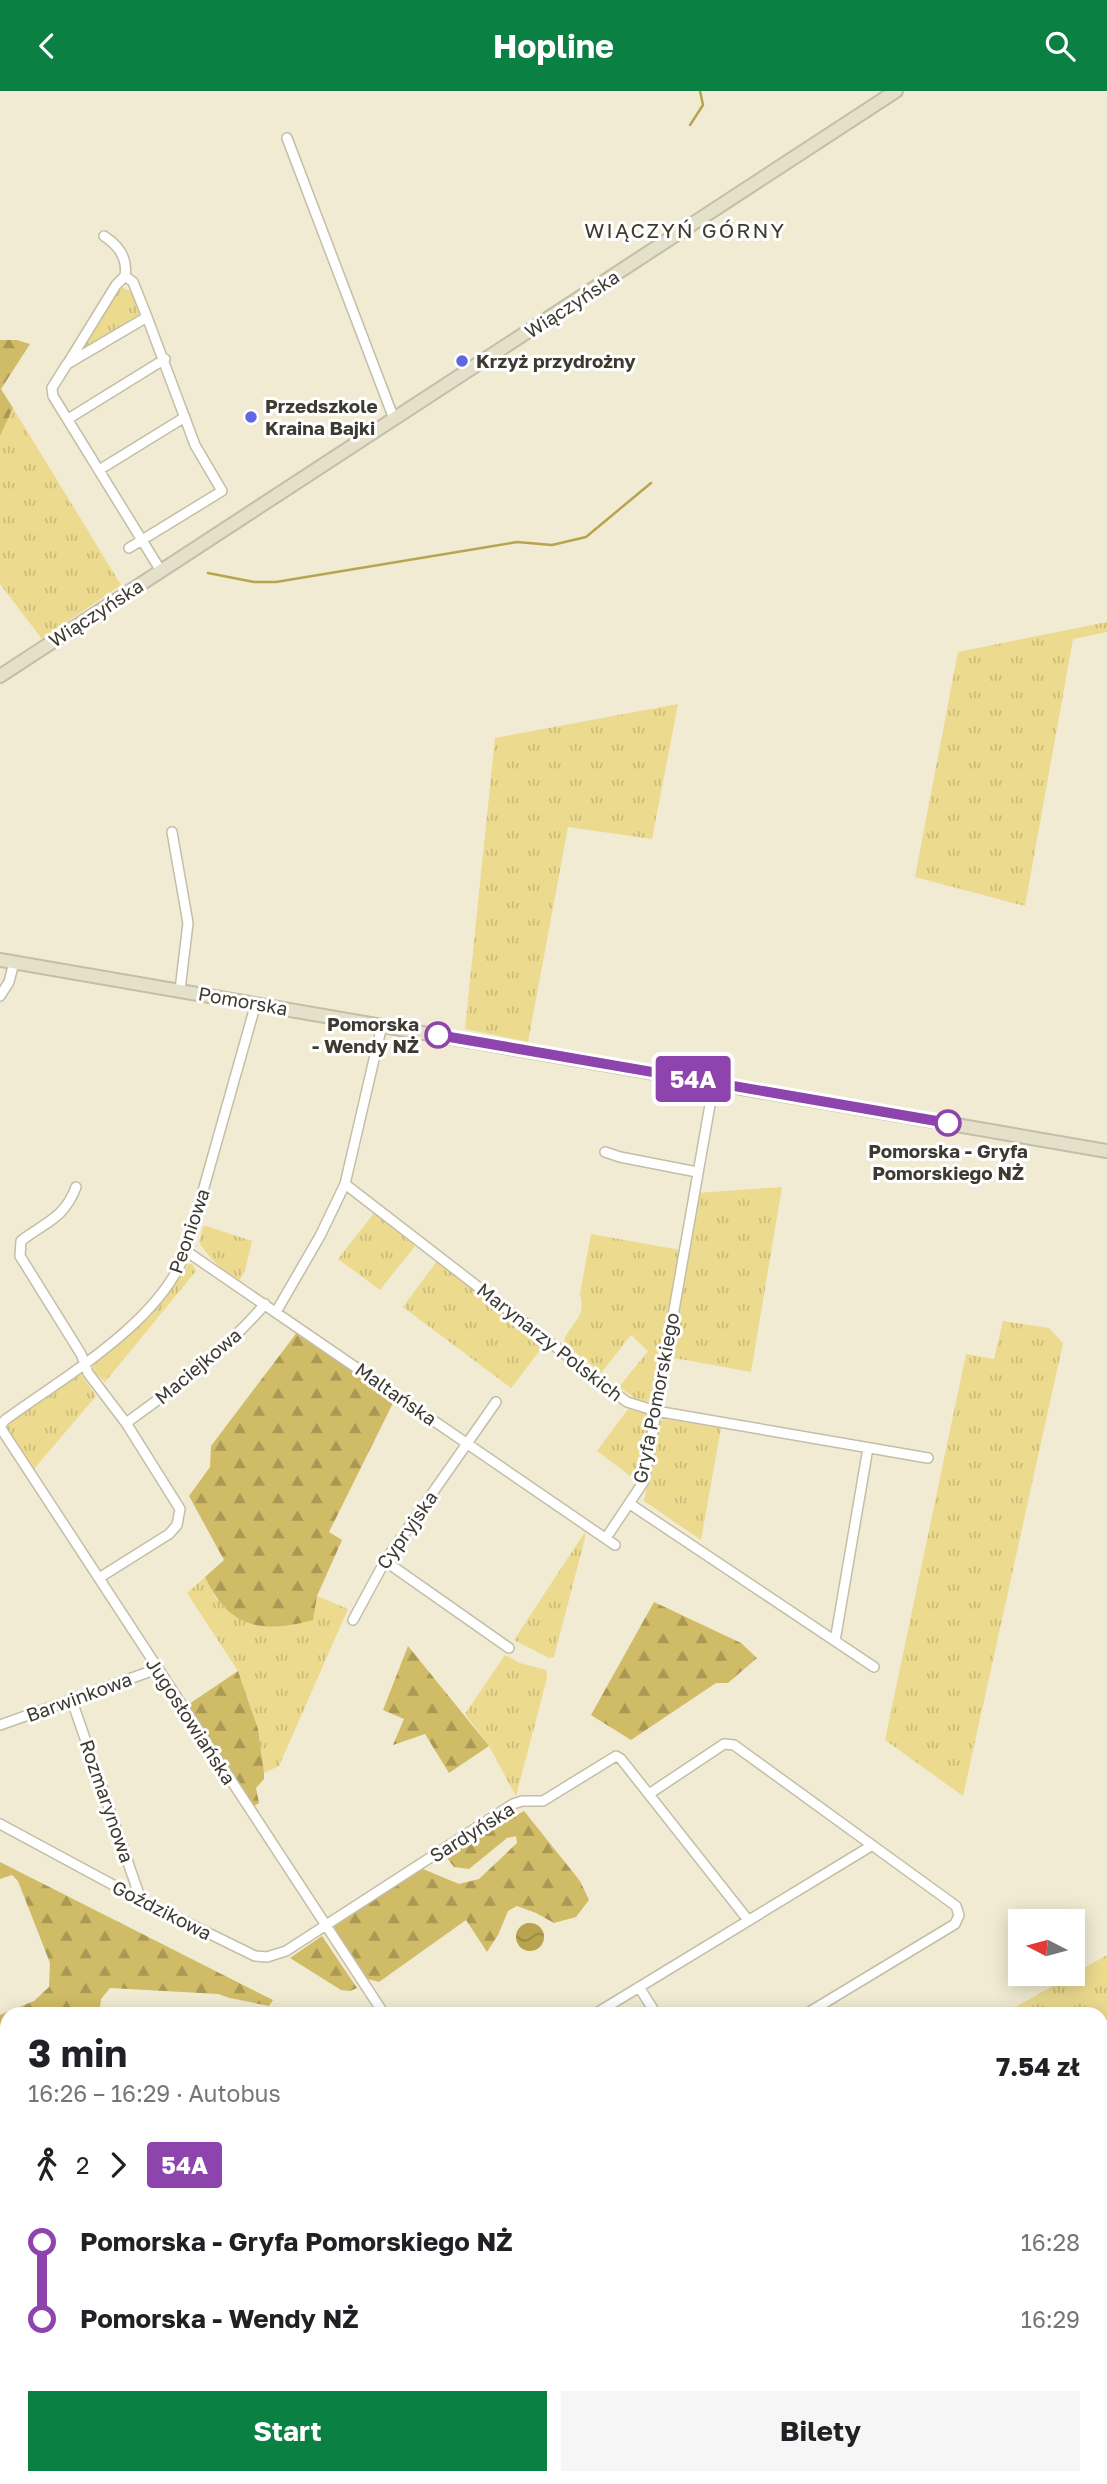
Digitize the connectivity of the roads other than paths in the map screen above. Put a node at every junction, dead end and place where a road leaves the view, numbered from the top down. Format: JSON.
{"nodes":[{"id":1,"x":896,"y":91,"type":"edge"},
{"id":2,"x":287,"y":138,"type":"dead end"},
{"id":3,"x":104,"y":236,"type":"dead end"},
{"id":4,"x":125,"y":276,"type":"junction"},
{"id":5,"x":147,"y":317,"type":"junction"},
{"id":6,"x":164,"y":359,"type":"junction"},
{"id":7,"x":67,"y":364,"type":"junction"},
{"id":8,"x":185,"y":417,"type":"junction"},
{"id":9,"x":68,"y":419,"type":"junction"},
{"id":10,"x":394,"y":419,"type":"junction"},
{"id":11,"x":99,"y":470,"type":"junction"},
{"id":12,"x":143,"y":539,"type":"junction"},
{"id":13,"x":129,"y":548,"type":"dead end"},
{"id":14,"x":161,"y":571,"type":"junction"},
{"id":15,"x":0,"y":675,"type":"edge"},
{"id":16,"x":172,"y":832,"type":"dead end"},
{"id":17,"x":0,"y":960,"type":"edge"},
{"id":18,"x":14,"y":962,"type":"junction"},
{"id":19,"x":180,"y":990,"type":"junction"},
{"id":20,"x":0,"y":996,"type":"edge"},
{"id":21,"x":256,"y":1003,"type":"junction"},
{"id":22,"x":382,"y":1025,"type":"junction"},
{"id":23,"x":714,"y":1083,"type":"junction"},
{"id":24,"x":1107,"y":1151,"type":"edge"},
{"id":25,"x":605,"y":1152,"type":"dead end"},
{"id":26,"x":697,"y":1172,"type":"junction"},
{"id":27,"x":345,"y":1184,"type":"junction"},
{"id":28,"x":76,"y":1187,"type":"dead end"},
{"id":29,"x":186,"y":1251,"type":"junction"},
{"id":30,"x":265,"y":1304,"type":"junction"},
{"id":31,"x":276,"y":1312,"type":"junction"},
{"id":32,"x":84,"y":1362,"type":"junction"},
{"id":33,"x":496,"y":1402,"type":"dead end"},
{"id":34,"x":656,"y":1411,"type":"junction"},
{"id":35,"x":126,"y":1423,"type":"junction"},
{"id":36,"x":0,"y":1427,"type":"edge"},
{"id":37,"x":468,"y":1444,"type":"junction"},
{"id":38,"x":868,"y":1448,"type":"junction"},
{"id":39,"x":928,"y":1458,"type":"dead end"},
{"id":40,"x":629,"y":1504,"type":"junction"},
{"id":41,"x":606,"y":1538,"type":"junction"},
{"id":42,"x":615,"y":1545,"type":"dead end"},
{"id":43,"x":384,"y":1561,"type":"junction"},
{"id":44,"x":99,"y":1578,"type":"junction"},
{"id":45,"x":354,"y":1620,"type":"dead end"},
{"id":46,"x":835,"y":1641,"type":"junction"},
{"id":47,"x":509,"y":1648,"type":"dead end"},
{"id":48,"x":874,"y":1667,"type":"dead end"},
{"id":49,"x":157,"y":1669,"type":"junction"},
{"id":50,"x":72,"y":1701,"type":"junction"},
{"id":51,"x":0,"y":1725,"type":"edge"},
{"id":52,"x":649,"y":1794,"type":"junction"},
{"id":53,"x":0,"y":1824,"type":"edge"},
{"id":54,"x":871,"y":1846,"type":"junction"},
{"id":55,"x":141,"y":1900,"type":"junction"},
{"id":56,"x":748,"y":1920,"type":"junction"},
{"id":57,"x":325,"y":1926,"type":"junction"},
{"id":58,"x":639,"y":1987,"type":"junction"},
{"id":59,"x":379,"y":2007,"type":"edge"},
{"id":60,"x":606,"y":2007,"type":"edge"},
{"id":61,"x":652,"y":2007,"type":"edge"},
{"id":62,"x":818,"y":2007,"type":"edge"}],
"edges":[{"from":1,"to":10,"type":"street","name":"Wiączyńska"},
{"from":2,"to":10,"type":"street"},
{"from":3,"to":4,"type":"street"},
{"from":4,"to":5,"type":"street"},
{"from":4,"to":7,"type":"street"},
{"from":5,"to":6,"type":"street"},
{"from":5,"to":7,"type":"street"},
{"from":6,"to":8,"type":"street"},
{"from":6,"to":9,"type":"street"},
{"from":7,"to":9,"type":"street"},
{"from":8,"to":11,"type":"street"},
{"from":8,"to":12,"type":"street"},
{"from":9,"to":11,"type":"street"},
{"from":10,"to":14,"type":"street","name":"Wiączyńska"},
{"from":11,"to":12,"type":"street"},
{"from":12,"to":13,"type":"street"},
{"from":12,"to":14,"type":"street"},
{"from":14,"to":15,"type":"street","name":"Wiączyńska"},
{"from":16,"to":19,"type":"street"},
{"from":17,"to":18,"type":"street","name":"Pomorska"},
{"from":18,"to":19,"type":"street","name":"Pomorska"},
{"from":18,"to":20,"type":"street"},
{"from":19,"to":21,"type":"street","name":"Pomorska"},
{"from":21,"to":22,"type":"street","name":"Pomorska"},
{"from":21,"to":29,"type":"street","name":"Peoniowa"},
{"from":22,"to":23,"type":"street","name":"Pomorska"},
{"from":22,"to":27,"type":"street"},
{"from":23,"to":24,"type":"street","name":"Pomorska"},
{"from":23,"to":26,"type":"street","name":"Gryfa Pomorskiego"},
{"from":25,"to":26,"type":"street"},
{"from":26,"to":34,"type":"street","name":"Gryfa Pomorskiego"},
{"from":27,"to":31,"type":"street"},
{"from":27,"to":34,"type":"street","name":"Marynarzy Polskich"},
{"from":28,"to":32,"type":"street"},
{"from":29,"to":30,"type":"street","name":"Maltańska"},
{"from":29,"to":32,"type":"street","name":"Peoniowa"},
{"from":30,"to":31,"type":"street","name":"Maltańska"},
{"from":30,"to":35,"type":"street","name":"Maciejkowa"},
{"from":31,"to":37,"type":"street","name":"Maltańska"},
{"from":32,"to":35,"type":"street"},
{"from":32,"to":36,"type":"street","name":"Peoniowa"},
{"from":33,"to":37,"type":"street","name":"Cypryjska"},
{"from":34,"to":38,"type":"street","name":"Marynarzy Polskich"},
{"from":34,"to":40,"type":"street","name":"Gryfa Pomorskiego"},
{"from":35,"to":44,"type":"street"},
{"from":36,"to":44,"type":"street","name":"Jugosłowiańska"},
{"from":37,"to":41,"type":"street","name":"Maltańska"},
{"from":37,"to":43,"type":"street","name":"Cypryjska"},
{"from":38,"to":39,"type":"street","name":"Marynarzy Polskich"},
{"from":38,"to":46,"type":"street"},
{"from":40,"to":41,"type":"street"},
{"from":40,"to":46,"type":"street","name":"Gryfa Pomorskiego"},
{"from":41,"to":42,"type":"street","name":"Maltańska"},
{"from":43,"to":45,"type":"street","name":"Cypryjska"},
{"from":43,"to":47,"type":"street"},
{"from":44,"to":49,"type":"street","name":"Jugosłowiańska"},
{"from":46,"to":48,"type":"street","name":"Gryfa Pomorskiego"},
{"from":49,"to":50,"type":"street","name":"Barwinkowa"},
{"from":49,"to":57,"type":"street","name":"Jugosłowiańska"},
{"from":50,"to":51,"type":"street","name":"Barwinkowa"},
{"from":50,"to":55,"type":"street","name":"Rozmarynowa"},
{"from":52,"to":54,"type":"street"},
{"from":52,"to":56,"type":"street","name":"Sardyńska"},
{"from":52,"to":57,"type":"street","name":"Sardyńska"},
{"from":53,"to":55,"type":"street","name":"Goździkowa"},
{"from":54,"to":56,"type":"street"},
{"from":54,"to":62,"type":"street"},
{"from":55,"to":57,"type":"street","name":"Goździkowa"},
{"from":56,"to":58,"type":"street"},
{"from":57,"to":59,"type":"street","name":"Jugosłowiańska"},
{"from":58,"to":60,"type":"street"},
{"from":58,"to":61,"type":"street"}]}
